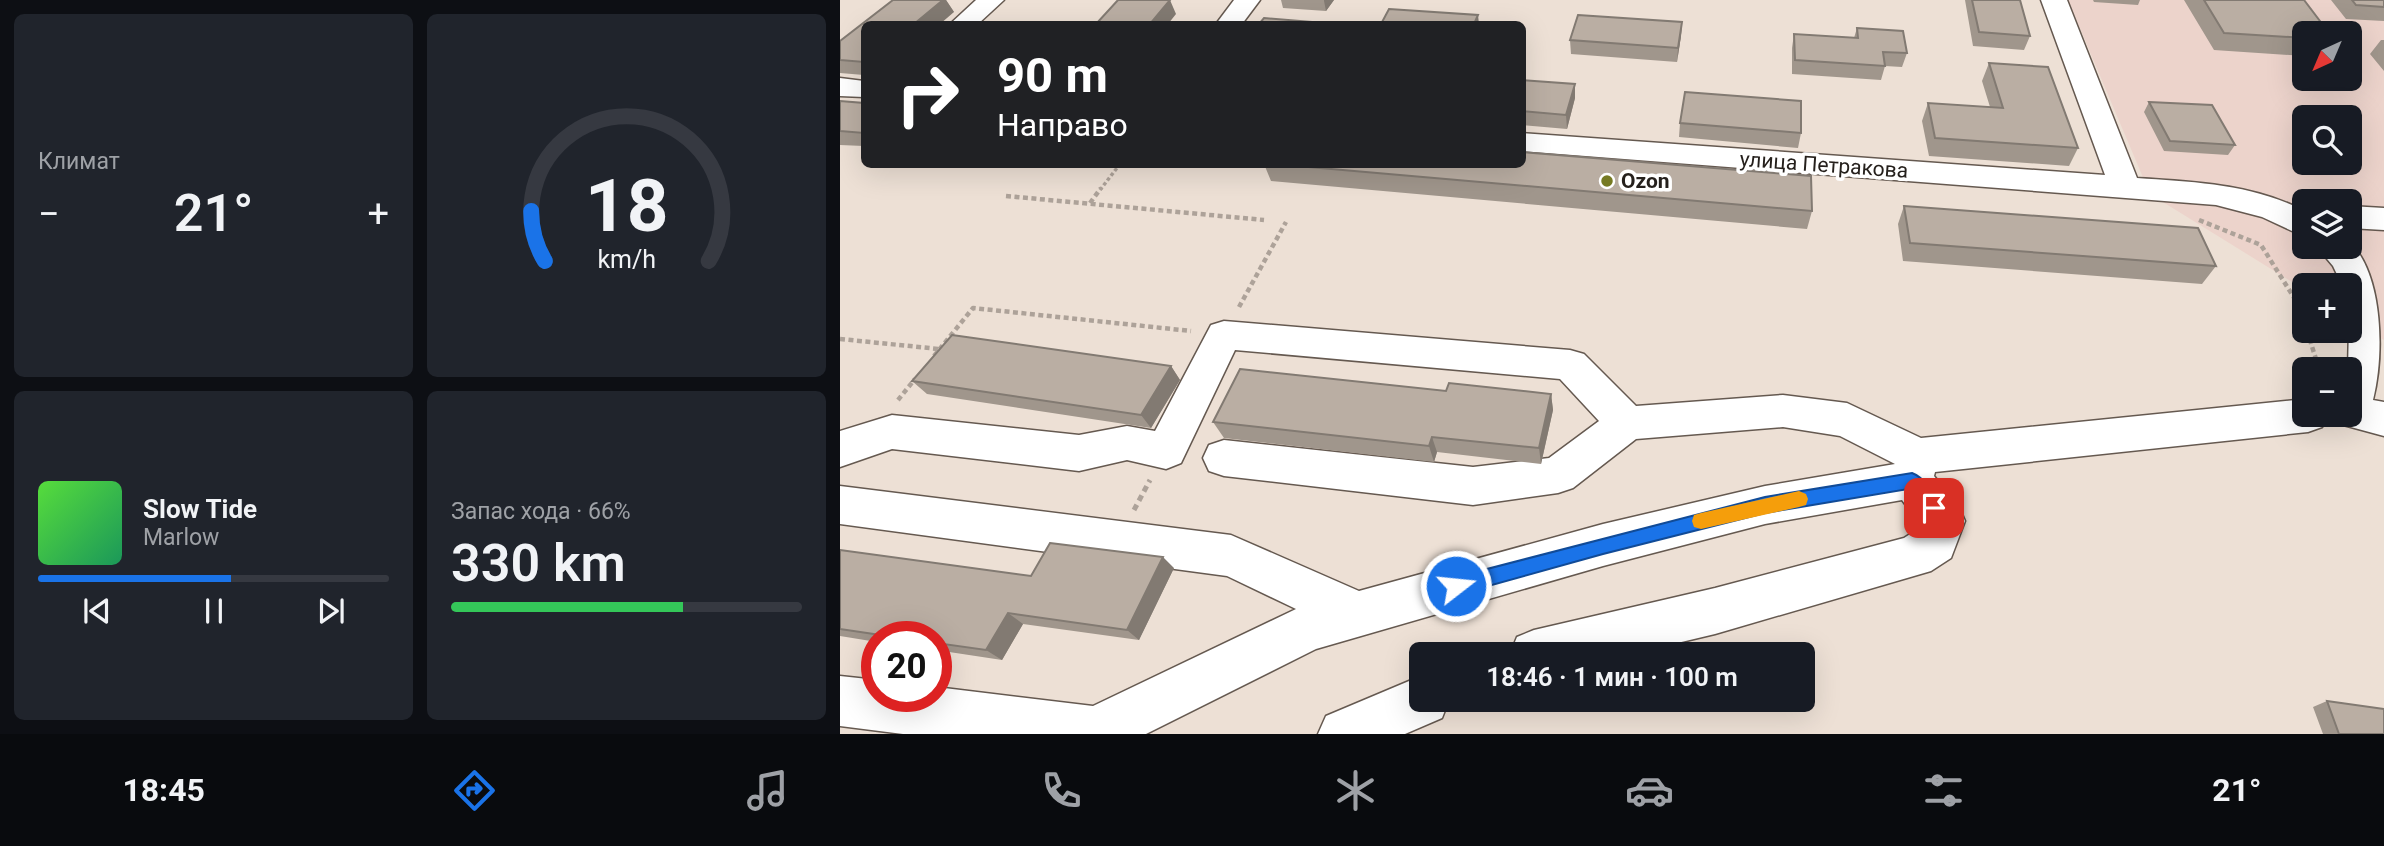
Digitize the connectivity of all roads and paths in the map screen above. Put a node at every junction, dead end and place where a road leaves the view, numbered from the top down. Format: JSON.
{"nodes":[{"id":1,"x":990,"y":0,"type":"edge"},
{"id":2,"x":1247,"y":0,"type":"edge"},
{"id":3,"x":2054,"y":0,"type":"edge"},
{"id":4,"x":966,"y":21,"type":"edge"},
{"id":5,"x":1230,"y":21,"type":"edge"},
{"id":6,"x":840,"y":88,"type":"edge"},
{"id":7,"x":861,"y":89,"type":"edge"},
{"id":8,"x":1526,"y":142,"type":"edge"},
{"id":9,"x":1117,"y":168,"type":"edge"},
{"id":10,"x":2125,"y":187,"type":"junction"},
{"id":11,"x":1006,"y":196,"type":"dead end"},
{"id":12,"x":1090,"y":204,"type":"junction"},
{"id":13,"x":2292,"y":216,"type":"edge"},
{"id":14,"x":2191,"y":218,"type":"dead end"},
{"id":15,"x":2362,"y":218,"type":"edge"},
{"id":16,"x":2384,"y":219,"type":"edge"},
{"id":17,"x":1264,"y":220,"type":"dead end"},
{"id":18,"x":1286,"y":222,"type":"dead end"},
{"id":19,"x":2348,"y":259,"type":"edge"},
{"id":20,"x":1254,"y":280,"type":"dead end"},
{"id":21,"x":2292,"y":295,"type":"edge"},
{"id":22,"x":1224,"y":335,"type":"junction"},
{"id":23,"x":840,"y":339,"type":"edge"},
{"id":24,"x":940,"y":349,"type":"junction"},
{"id":25,"x":931,"y":359,"type":"edge"},
{"id":26,"x":923,"y":369,"type":"edge"},
{"id":27,"x":2370,"y":416,"type":"edge"},
{"id":28,"x":2292,"y":417,"type":"edge"},
{"id":29,"x":1627,"y":423,"type":"junction"},
{"id":30,"x":852,"y":445,"type":"edge"},
{"id":31,"x":1166,"y":451,"type":"junction"},
{"id":32,"x":1224,"y":458,"type":"dead end"},
{"id":33,"x":1915,"y":468,"type":"junction"},
{"id":34,"x":840,"y":505,"type":"edge"},
{"id":35,"x":1117,"y":541,"type":"junction"},
{"id":36,"x":1358,"y":614,"type":"junction"},
{"id":37,"x":1585,"y":642,"type":"edge"},
{"id":38,"x":840,"y":701,"type":"edge"},
{"id":39,"x":1409,"y":706,"type":"edge"},
{"id":40,"x":1093,"y":733,"type":"edge"},
{"id":41,"x":1344,"y":734,"type":"edge"}],
"edges":[{"from":1,"to":4,"type":"street"},
{"from":2,"to":5,"type":"street"},
{"from":3,"to":10,"type":"street"},
{"from":6,"to":7,"type":"street"},
{"from":8,"to":10,"type":"street","name":"улица Петракова"},
{"from":9,"to":12,"type":"path"},
{"from":10,"to":13,"type":"street","name":"улица Петракова"},
{"from":11,"to":12,"type":"path"},
{"from":12,"to":17,"type":"path"},
{"from":14,"to":21,"type":"path"},
{"from":15,"to":16,"type":"street"},
{"from":18,"to":20,"type":"path"},
{"from":19,"to":27,"type":"street"},
{"from":22,"to":24,"type":"path"},
{"from":22,"to":29,"type":"street"},
{"from":22,"to":31,"type":"street"},
{"from":23,"to":24,"type":"path"},
{"from":24,"to":25,"type":"path"},
{"from":26,"to":30,"type":"path"},
{"from":28,"to":33,"type":"street"},
{"from":29,"to":32,"type":"street"},
{"from":29,"to":33,"type":"street"},
{"from":30,"to":31,"type":"street"},
{"from":31,"to":35,"type":"path"},
{"from":33,"to":36,"type":"street"},
{"from":33,"to":37,"type":"street"},
{"from":34,"to":35,"type":"street"},
{"from":35,"to":36,"type":"street"},
{"from":36,"to":40,"type":"street"},
{"from":38,"to":40,"type":"street"},
{"from":39,"to":41,"type":"street"}]}
